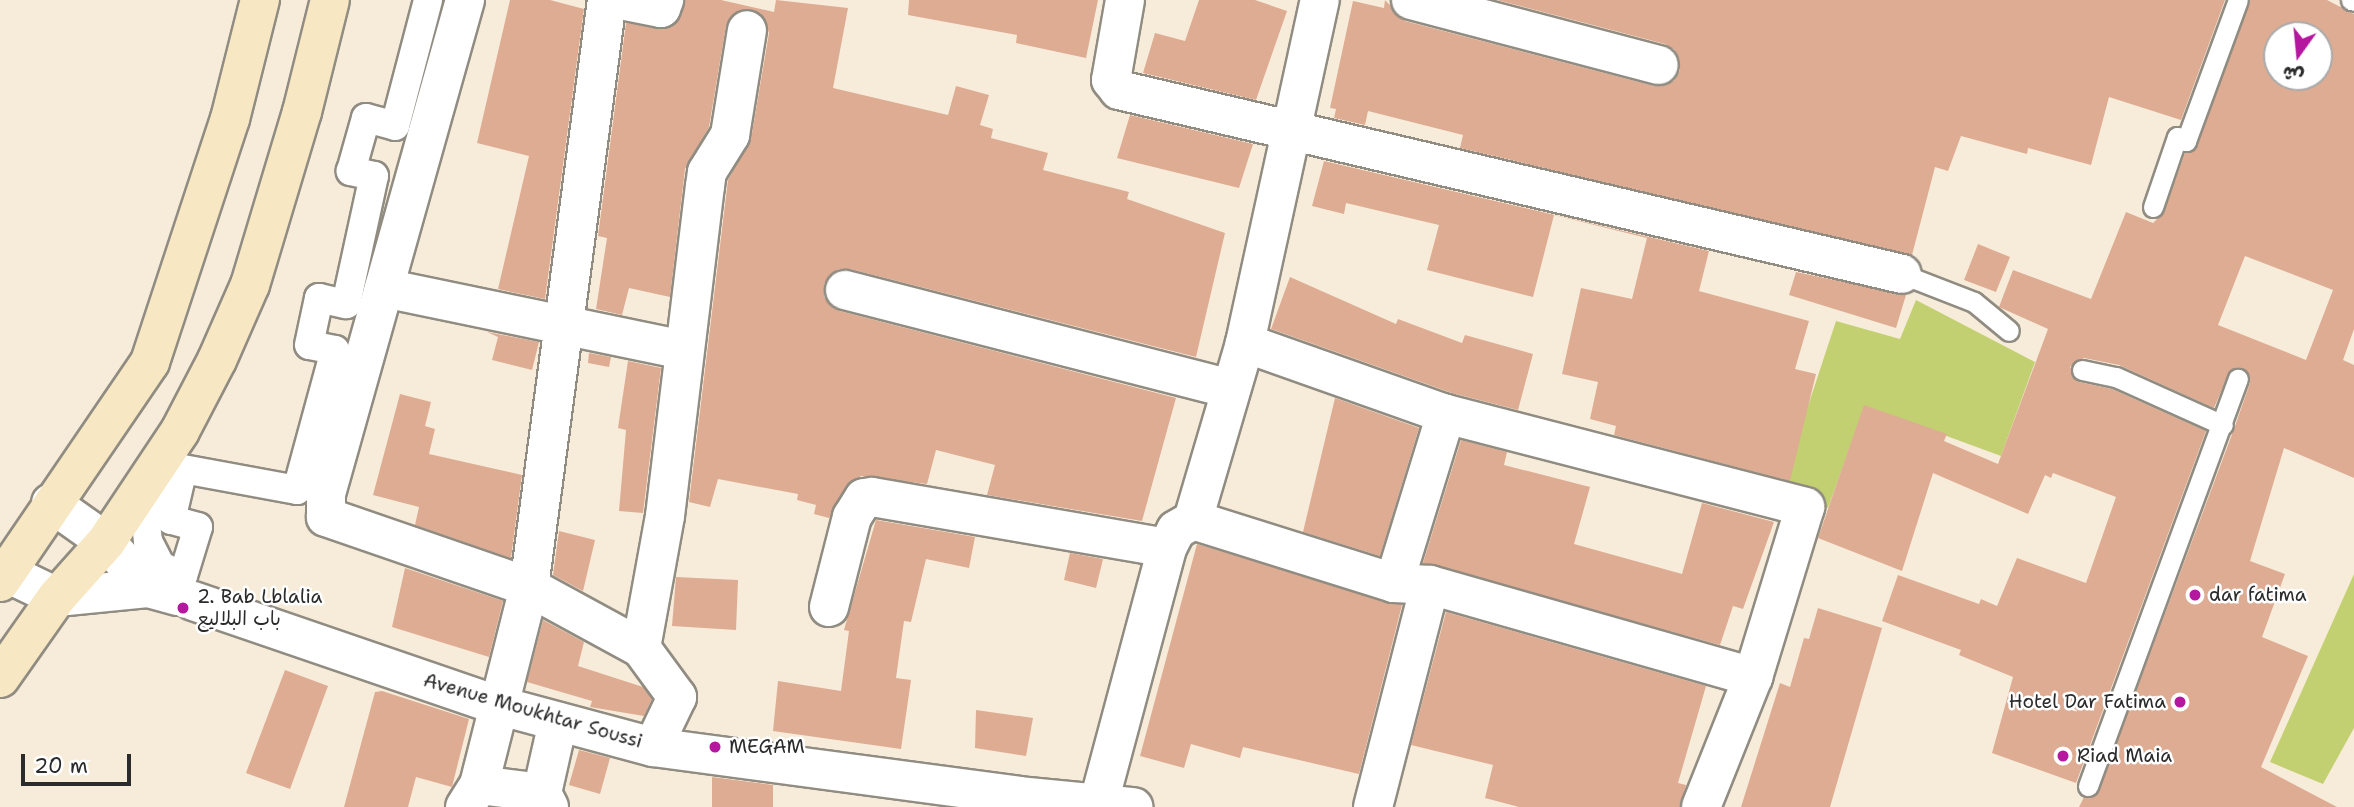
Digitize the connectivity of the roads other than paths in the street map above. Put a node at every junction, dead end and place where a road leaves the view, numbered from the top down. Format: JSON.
{"nodes":[{"id":1,"x":260,"y":0,"type":"edge"},
{"id":2,"x":330,"y":0,"type":"edge"},
{"id":3,"x":342,"y":0,"type":"edge"},
{"id":4,"x":428,"y":0,"type":"edge"},
{"id":5,"x":464,"y":0,"type":"edge"},
{"id":6,"x":607,"y":0,"type":"edge"},
{"id":7,"x":621,"y":0,"type":"edge"},
{"id":8,"x":664,"y":0,"type":"edge"},
{"id":9,"x":1125,"y":0,"type":"edge"},
{"id":10,"x":1320,"y":0,"type":"edge"},
{"id":11,"x":1411,"y":0,"type":"edge"},
{"id":12,"x":2238,"y":0,"type":"edge"},
{"id":13,"x":747,"y":30,"type":"dead end"},
{"id":14,"x":1659,"y":65,"type":"dead end"},
{"id":15,"x":1292,"y":129,"type":"junction"},
{"id":16,"x":2153,"y":207,"type":"dead end"},
{"id":17,"x":1902,"y":274,"type":"joint"},
{"id":18,"x":384,"y":288,"type":"junction"},
{"id":19,"x":845,"y":290,"type":"dead end"},
{"id":20,"x":562,"y":323,"type":"junction"},
{"id":21,"x":2008,"y":331,"type":"dead end"},
{"id":22,"x":1245,"y":343,"type":"junction"},
{"id":23,"x":684,"y":349,"type":"junction"},
{"id":24,"x":2082,"y":370,"type":"dead end"},
{"id":25,"x":2238,"y":379,"type":"dead end"},
{"id":26,"x":1231,"y":389,"type":"junction"},
{"id":27,"x":1446,"y":414,"type":"junction"},
{"id":28,"x":2223,"y":425,"type":"junction"},
{"id":29,"x":51,"y":503,"type":"junction"},
{"id":30,"x":1193,"y":520,"type":"junction"},
{"id":31,"x":106,"y":542,"type":"junction"},
{"id":32,"x":1167,"y":548,"type":"junction"},
{"id":33,"x":3,"y":577,"type":"edge"},
{"id":34,"x":1412,"y":584,"type":"junction"},
{"id":35,"x":529,"y":587,"type":"junction"},
{"id":36,"x":173,"y":595,"type":"junction"},
{"id":37,"x":57,"y":597,"type":"junction"},
{"id":38,"x":829,"y":607,"type":"dead end"},
{"id":39,"x":641,"y":648,"type":"junction"},
{"id":40,"x":1753,"y":677,"type":"junction"},
{"id":41,"x":0,"y":678,"type":"edge"},
{"id":42,"x":497,"y":705,"type":"junction"},
{"id":43,"x":558,"y":722,"type":"junction"},
{"id":44,"x":653,"y":747,"type":"junction"},
{"id":45,"x":2088,"y":786,"type":"dead end"},
{"id":46,"x":472,"y":796,"type":"edge"},
{"id":47,"x":545,"y":800,"type":"edge"},
{"id":48,"x":1017,"y":802,"type":"edge"},
{"id":49,"x":1116,"y":805,"type":"edge"},
{"id":50,"x":1373,"y":807,"type":"edge"},
{"id":51,"x":1701,"y":807,"type":"edge"}],
"edges":[{"from":1,"to":29,"type":"main road"},
{"from":2,"to":31,"type":"main road"},
{"from":3,"to":4,"type":"street"},
{"from":5,"to":18,"type":"street"},
{"from":6,"to":20,"type":"street"},
{"from":7,"to":8,"type":"street"},
{"from":9,"to":15,"type":"street"},
{"from":10,"to":15,"type":"street"},
{"from":11,"to":14,"type":"street"},
{"from":12,"to":16,"type":"lane"},
{"from":13,"to":23,"type":"street"},
{"from":15,"to":17,"type":"street"},
{"from":15,"to":22,"type":"street"},
{"from":17,"to":21,"type":"lane"},
{"from":18,"to":20,"type":"street"},
{"from":18,"to":35,"type":"street"},
{"from":19,"to":26,"type":"street"},
{"from":20,"to":23,"type":"street"},
{"from":20,"to":35,"type":"street"},
{"from":22,"to":26,"type":"street"},
{"from":22,"to":27,"type":"street"},
{"from":23,"to":39,"type":"street"},
{"from":24,"to":28,"type":"lane"},
{"from":25,"to":28,"type":"lane"},
{"from":26,"to":30,"type":"street"},
{"from":27,"to":34,"type":"street"},
{"from":27,"to":40,"type":"street"},
{"from":28,"to":45,"type":"lane"},
{"from":29,"to":31,"type":"street","name":"Avenue Moukhtar Soussi"},
{"from":29,"to":33,"type":"main road"},
{"from":30,"to":32,"type":"street"},
{"from":30,"to":34,"type":"street"},
{"from":31,"to":36,"type":"street","name":"Avenue Moukhtar Soussi"},
{"from":31,"to":37,"type":"main road"},
{"from":32,"to":38,"type":"street"},
{"from":32,"to":49,"type":"street"},
{"from":33,"to":37,"type":"street"},
{"from":34,"to":40,"type":"street"},
{"from":34,"to":50,"type":"street"},
{"from":35,"to":39,"type":"street"},
{"from":35,"to":42,"type":"street"},
{"from":36,"to":37,"type":"street","name":"Avenue Moukhtar Soussi"},
{"from":36,"to":42,"type":"street","name":"Avenue Moukhtar Soussi"},
{"from":37,"to":41,"type":"main road"},
{"from":39,"to":44,"type":"street"},
{"from":40,"to":51,"type":"street"},
{"from":42,"to":43,"type":"street","name":"Avenue Moukhtar Soussi"},
{"from":42,"to":46,"type":"street"},
{"from":43,"to":44,"type":"street","name":"Avenue Moukhtar Soussi"},
{"from":43,"to":47,"type":"street"},
{"from":44,"to":48,"type":"street","name":"Avenue Moukhtar Soussi"},
{"from":46,"to":47,"type":"street"},
{"from":48,"to":49,"type":"street","name":"Avenue Moukhtar Soussi"}]}
